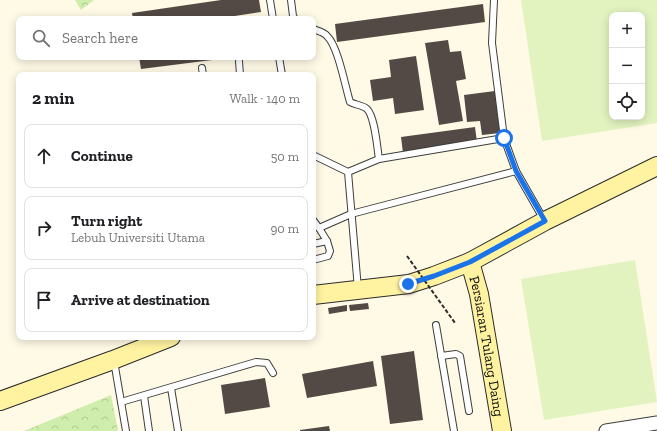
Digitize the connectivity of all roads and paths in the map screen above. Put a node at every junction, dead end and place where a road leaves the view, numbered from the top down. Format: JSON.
{"nodes":[{"id":1,"x":270,"y":0,"type":"edge"},
{"id":2,"x":291,"y":0,"type":"edge"},
{"id":3,"x":494,"y":0,"type":"edge"},
{"id":4,"x":273,"y":16,"type":"edge"},
{"id":5,"x":293,"y":16,"type":"edge"},
{"id":6,"x":316,"y":30,"type":"edge"},
{"id":7,"x":280,"y":60,"type":"edge"},
{"id":8,"x":239,"y":61,"type":"dead end"},
{"id":9,"x":202,"y":68,"type":"dead end"},
{"id":10,"x":203,"y":72,"type":"edge"},
{"id":11,"x":240,"y":72,"type":"edge"},
{"id":12,"x":282,"y":72,"type":"edge"},
{"id":13,"x":504,"y":138,"type":"junction"},
{"id":14,"x":316,"y":156,"type":"edge"},
{"id":15,"x":380,"y":159,"type":"junction"},
{"id":16,"x":657,"y":166,"type":"edge"},
{"id":17,"x":516,"y":171,"type":"junction"},
{"id":18,"x":348,"y":172,"type":"junction"},
{"id":19,"x":351,"y":214,"type":"junction"},
{"id":20,"x":545,"y":221,"type":"junction"},
{"id":21,"x":316,"y":224,"type":"edge"},
{"id":22,"x":319,"y":228,"type":"junction"},
{"id":23,"x":327,"y":241,"type":"junction"},
{"id":24,"x":316,"y":243,"type":"edge"},
{"id":25,"x":407,"y":256,"type":"dead end"},
{"id":26,"x":316,"y":259,"type":"edge"},
{"id":27,"x":470,"y":262,"type":"junction"},
{"id":28,"x":358,"y":290,"type":"junction"},
{"id":29,"x":316,"y":294,"type":"edge"},
{"id":30,"x":455,"y":323,"type":"dead end"},
{"id":31,"x":436,"y":325,"type":"dead end"},
{"id":32,"x":163,"y":340,"type":"edge"},
{"id":33,"x":441,"y":356,"type":"junction"},
{"id":34,"x":113,"y":360,"type":"junction"},
{"id":35,"x":273,"y":372,"type":"dead end"},
{"id":36,"x":171,"y":388,"type":"junction"},
{"id":37,"x":144,"y":396,"type":"junction"},
{"id":38,"x":0,"y":401,"type":"edge"},
{"id":39,"x":121,"y":402,"type":"junction"},
{"id":40,"x":469,"y":411,"type":"dead end"},
{"id":41,"x":657,"y":423,"type":"edge"},
{"id":42,"x":642,"y":428,"type":"edge"},
{"id":43,"x":126,"y":431,"type":"edge"},
{"id":44,"x":150,"y":431,"type":"edge"},
{"id":45,"x":178,"y":431,"type":"edge"},
{"id":46,"x":454,"y":431,"type":"edge"},
{"id":47,"x":502,"y":431,"type":"edge"},
{"id":48,"x":606,"y":431,"type":"edge"}],
"edges":[{"from":1,"to":4,"type":"lane"},
{"from":2,"to":5,"type":"lane"},
{"from":3,"to":13,"type":"lane"},
{"from":6,"to":15,"type":"lane"},
{"from":7,"to":12,"type":"lane"},
{"from":8,"to":11,"type":"lane"},
{"from":9,"to":10,"type":"lane"},
{"from":13,"to":15,"type":"lane"},
{"from":13,"to":17,"type":"lane"},
{"from":14,"to":18,"type":"lane"},
{"from":15,"to":18,"type":"lane"},
{"from":16,"to":20,"type":"street"},
{"from":17,"to":19,"type":"lane"},
{"from":17,"to":20,"type":"lane"},
{"from":18,"to":19,"type":"lane"},
{"from":19,"to":22,"type":"lane"},
{"from":19,"to":28,"type":"lane"},
{"from":20,"to":27,"type":"street"},
{"from":21,"to":22,"type":"lane"},
{"from":22,"to":23,"type":"lane"},
{"from":23,"to":24,"type":"lane"},
{"from":23,"to":26,"type":"lane"},
{"from":25,"to":30,"type":"path","bridge":true},
{"from":27,"to":28,"type":"street"},
{"from":27,"to":47,"type":"street","name":"Persiaran Tulang Daing"},
{"from":28,"to":29,"type":"street"},
{"from":31,"to":33,"type":"lane"},
{"from":32,"to":34,"type":"street"},
{"from":33,"to":40,"type":"lane"},
{"from":33,"to":46,"type":"lane"},
{"from":34,"to":38,"type":"street"},
{"from":34,"to":39,"type":"lane"},
{"from":35,"to":36,"type":"lane"},
{"from":36,"to":37,"type":"lane"},
{"from":36,"to":45,"type":"lane"},
{"from":37,"to":39,"type":"lane"},
{"from":37,"to":44,"type":"lane"},
{"from":39,"to":43,"type":"lane"},
{"from":41,"to":42,"type":"street"},
{"from":42,"to":48,"type":"street"}]}
